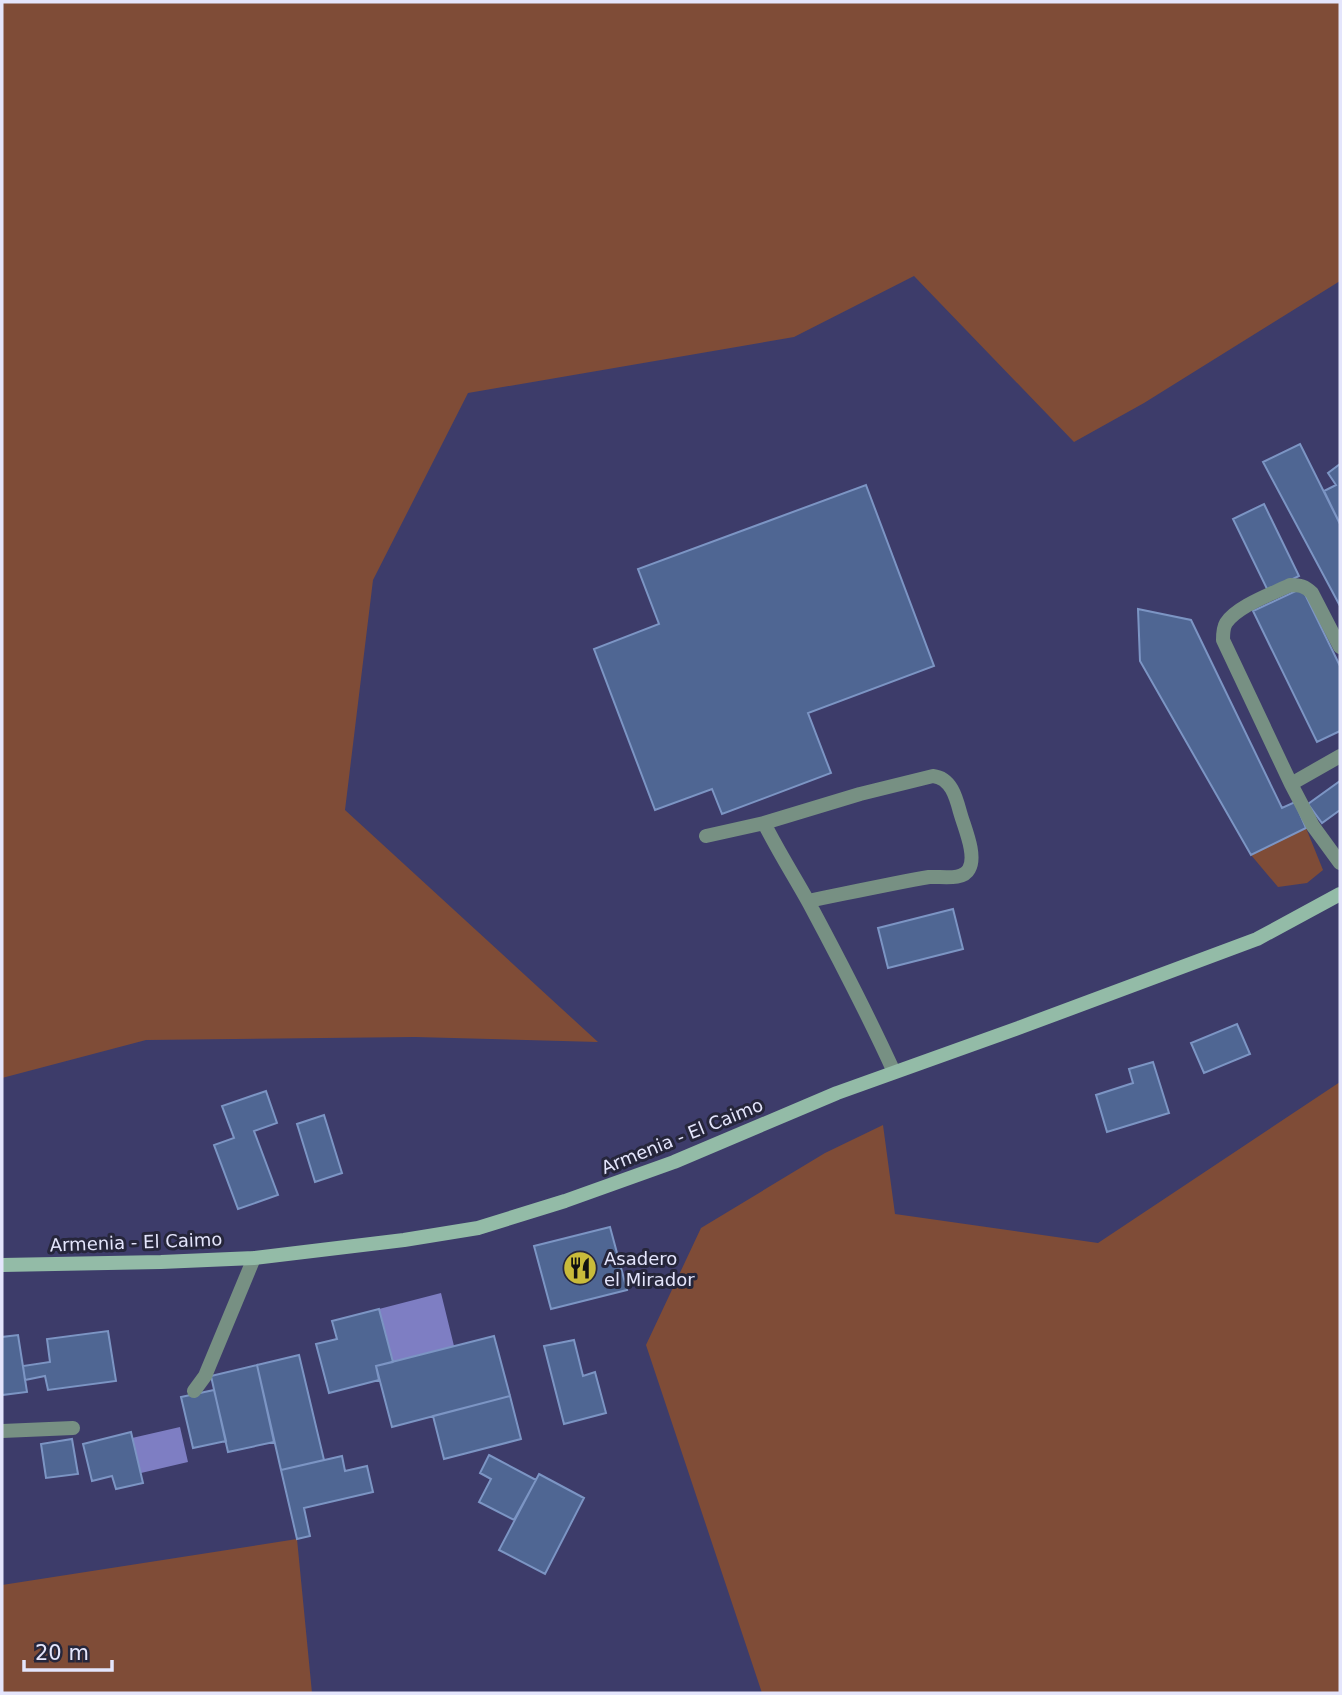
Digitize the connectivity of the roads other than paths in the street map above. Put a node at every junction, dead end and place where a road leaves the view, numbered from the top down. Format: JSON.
{"nodes":[{"id":1,"x":1340,"y":647,"type":"edge"},
{"id":2,"x":1340,"y":755,"type":"edge"},
{"id":3,"x":1291,"y":784,"type":"junction"},
{"id":4,"x":764,"y":823,"type":"junction"},
{"id":5,"x":706,"y":836,"type":"dead end"},
{"id":6,"x":1340,"y":863,"type":"edge"},
{"id":7,"x":1340,"y":894,"type":"edge"},
{"id":8,"x":808,"y":901,"type":"junction"},
{"id":9,"x":894,"y":1072,"type":"junction"},
{"id":10,"x":254,"y":1258,"type":"junction"},
{"id":11,"x":2,"y":1265,"type":"edge"},
{"id":12,"x":194,"y":1391,"type":"dead end"},
{"id":13,"x":73,"y":1428,"type":"dead end"},
{"id":14,"x":2,"y":1431,"type":"edge"}],
"edges":[{"from":1,"to":3,"type":"street"},
{"from":2,"to":3,"type":"street"},
{"from":3,"to":6,"type":"street"},
{"from":4,"to":5,"type":"street"},
{"from":4,"to":8,"type":"street"},
{"from":4,"to":8,"type":"street"},
{"from":7,"to":9,"type":"main road","name":"Armenia - El Caimo"},
{"from":8,"to":9,"type":"street"},
{"from":9,"to":10,"type":"main road","name":"Armenia - El Caimo"},
{"from":10,"to":11,"type":"main road","name":"Armenia - El Caimo"},
{"from":10,"to":12,"type":"street"},
{"from":13,"to":14,"type":"street"}]}
